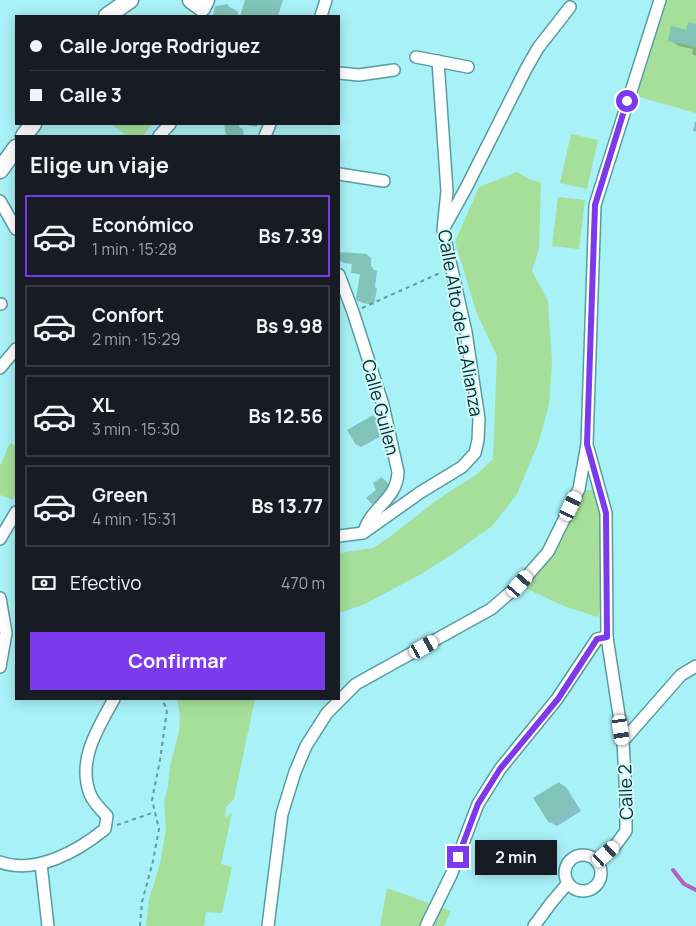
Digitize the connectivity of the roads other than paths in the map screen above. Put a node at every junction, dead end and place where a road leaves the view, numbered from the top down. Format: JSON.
{"nodes":[{"id":1,"x":130,"y":0,"type":"edge"},
{"id":2,"x":326,"y":0,"type":"edge"},
{"id":3,"x":660,"y":0,"type":"edge"},
{"id":4,"x":570,"y":7,"type":"dead end"},
{"id":5,"x":108,"y":15,"type":"edge"},
{"id":6,"x":320,"y":15,"type":"edge"},
{"id":7,"x":416,"y":57,"type":"dead end"},
{"id":8,"x":438,"y":61,"type":"junction"},
{"id":9,"x":468,"y":67,"type":"dead end"},
{"id":10,"x":394,"y":70,"type":"dead end"},
{"id":11,"x":340,"y":73,"type":"edge"},
{"id":12,"x":169,"y":125,"type":"edge"},
{"id":13,"x":160,"y":135,"type":"edge"},
{"id":14,"x":15,"y":149,"type":"edge"},
{"id":15,"x":0,"y":170,"type":"edge"},
{"id":16,"x":340,"y":174,"type":"edge"},
{"id":17,"x":384,"y":181,"type":"dead end"},
{"id":18,"x":0,"y":202,"type":"edge"},
{"id":19,"x":15,"y":227,"type":"edge"},
{"id":20,"x":443,"y":230,"type":"junction"},
{"id":21,"x":340,"y":280,"type":"edge"},
{"id":22,"x":343,"y":295,"type":"edge"},
{"id":23,"x":15,"y":350,"type":"edge"},
{"id":24,"x":0,"y":368,"type":"edge"},
{"id":25,"x":587,"y":444,"type":"junction"},
{"id":26,"x":15,"y":514,"type":"edge"},
{"id":27,"x":363,"y":533,"type":"junction"},
{"id":28,"x":340,"y":536,"type":"edge"},
{"id":29,"x":0,"y":539,"type":"edge"},
{"id":30,"x":0,"y":598,"type":"edge"},
{"id":31,"x":607,"y":637,"type":"junction"},
{"id":32,"x":696,"y":666,"type":"edge"},
{"id":33,"x":0,"y":667,"type":"edge"},
{"id":34,"x":114,"y":700,"type":"edge"},
{"id":35,"x":622,"y":741,"type":"junction"},
{"id":36,"x":597,"y":862,"type":"junction"},
{"id":37,"x":41,"y":864,"type":"junction"},
{"id":38,"x":2,"y":866,"type":"edge"},
{"id":39,"x":568,"y":883,"type":"junction"},
{"id":40,"x":48,"y":926,"type":"edge"},
{"id":41,"x":268,"y":926,"type":"edge"},
{"id":42,"x":426,"y":926,"type":"edge"},
{"id":43,"x":534,"y":926,"type":"edge"}],
"edges":[{"from":1,"to":5,"type":"street"},
{"from":2,"to":6,"type":"street"},
{"from":3,"to":25,"type":"street"},
{"from":4,"to":20,"type":"street"},
{"from":7,"to":8,"type":"street"},
{"from":8,"to":9,"type":"street"},
{"from":8,"to":20,"type":"street","name":"Calle Alto de La Alianza"},
{"from":10,"to":11,"type":"street"},
{"from":12,"to":13,"type":"street"},
{"from":14,"to":15,"type":"street"},
{"from":16,"to":17,"type":"street"},
{"from":18,"to":19,"type":"street"},
{"from":20,"to":27,"type":"street","name":"Calle Alto de La Alianza"},
{"from":21,"to":22,"type":"street","name":"Calle Guilen"},
{"from":22,"to":27,"type":"street","name":"Calle Guilen"},
{"from":23,"to":24,"type":"street"},
{"from":25,"to":31,"type":"street","name":"Calle 2"},
{"from":25,"to":41,"type":"street"},
{"from":26,"to":29,"type":"street"},
{"from":27,"to":28,"type":"street","name":"Calle Alto de La Alianza"},
{"from":30,"to":33,"type":"street"},
{"from":31,"to":35,"type":"street","name":"Calle 2"},
{"from":31,"to":42,"type":"street"},
{"from":32,"to":35,"type":"street"},
{"from":34,"to":37,"type":"street"},
{"from":35,"to":36,"type":"street","name":"Calle 2"},
{"from":36,"to":39,"type":"street"},
{"from":36,"to":39,"type":"street"},
{"from":37,"to":38,"type":"street"},
{"from":37,"to":40,"type":"street"},
{"from":39,"to":43,"type":"street"}]}
